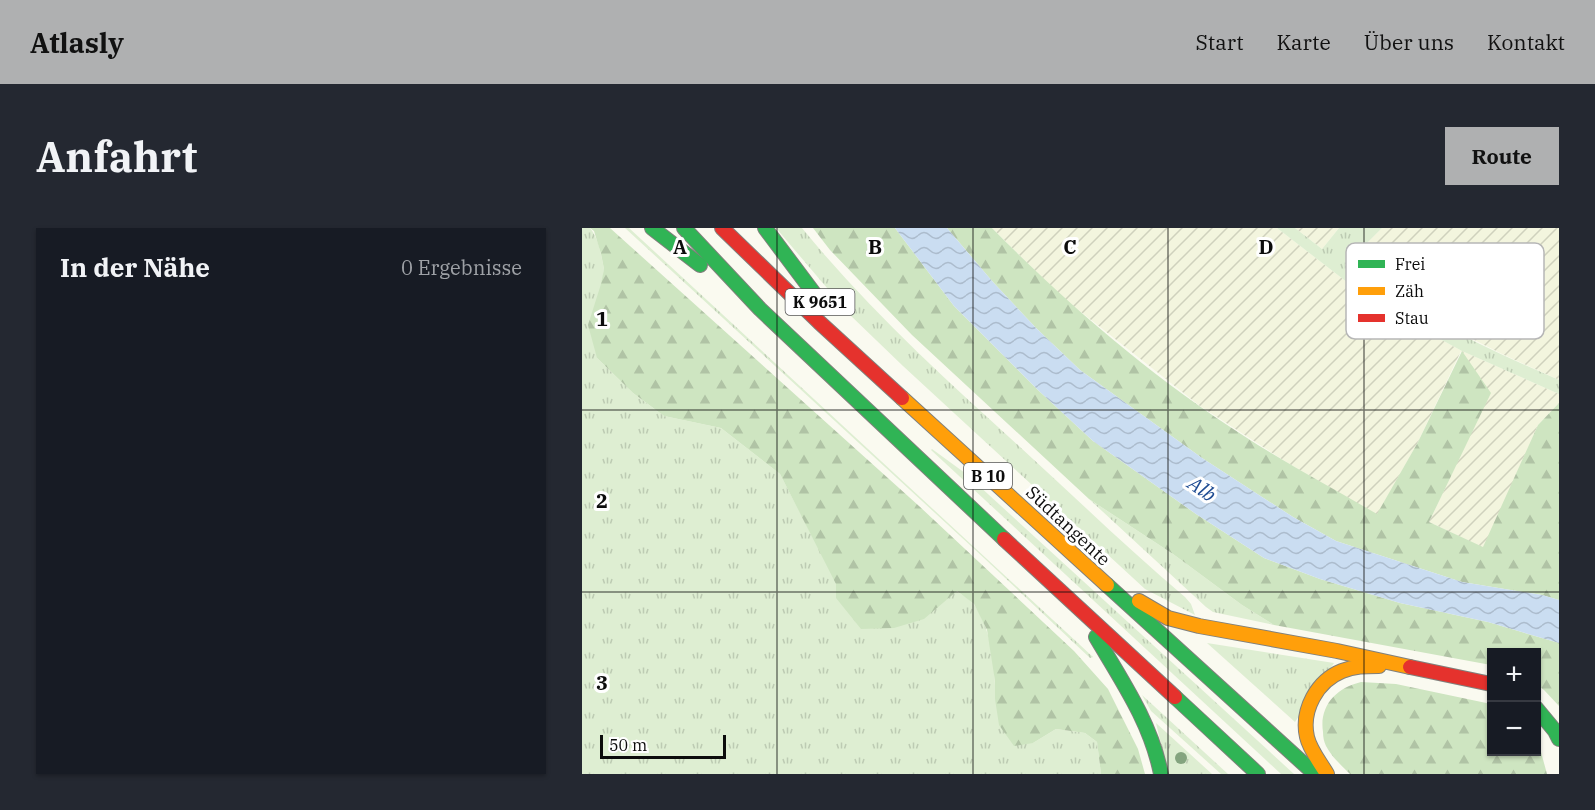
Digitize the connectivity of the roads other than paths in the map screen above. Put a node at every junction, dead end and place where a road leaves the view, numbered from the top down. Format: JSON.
{"nodes":[{"id":1,"x":652,"y":228,"type":"edge"},
{"id":2,"x":684,"y":228,"type":"edge"},
{"id":3,"x":722,"y":228,"type":"edge"},
{"id":4,"x":765,"y":228,"type":"edge"},
{"id":5,"x":760,"y":309,"type":"junction"},
{"id":6,"x":878,"y":375,"type":"junction"},
{"id":7,"x":1098,"y":578,"type":"junction"},
{"id":8,"x":1076,"y":604,"type":"junction"},
{"id":9,"x":1420,"y":669,"type":"junction"},
{"id":10,"x":1487,"y":683,"type":"edge"},
{"id":11,"x":1541,"y":714,"type":"edge"},
{"id":12,"x":1559,"y":740,"type":"edge"},
{"id":13,"x":1161,"y":774,"type":"edge"},
{"id":14,"x":1258,"y":774,"type":"edge"},
{"id":15,"x":1315,"y":774,"type":"edge"},
{"id":16,"x":1327,"y":774,"type":"edge"}],
"edges":[{"from":1,"to":5,"type":"highway","number":"K 9651"},
{"from":2,"to":5,"type":"highway","number":"B 10"},
{"from":3,"to":6,"type":"highway","name":"Südtangente","number":"B 10"},
{"from":4,"to":6,"type":"highway","number":"K 9651"},
{"from":5,"to":8,"type":"highway","number":"B 10"},
{"from":6,"to":7,"type":"highway","name":"Südtangente","number":"B 10"},
{"from":7,"to":9,"type":"highway"},
{"from":7,"to":15,"type":"highway","name":"Südtangente","number":"B 10"},
{"from":8,"to":13,"type":"highway"},
{"from":8,"to":14,"type":"highway","number":"B 10"},
{"from":9,"to":10,"type":"highway"},
{"from":9,"to":16,"type":"highway"},
{"from":11,"to":12,"type":"highway"}]}
